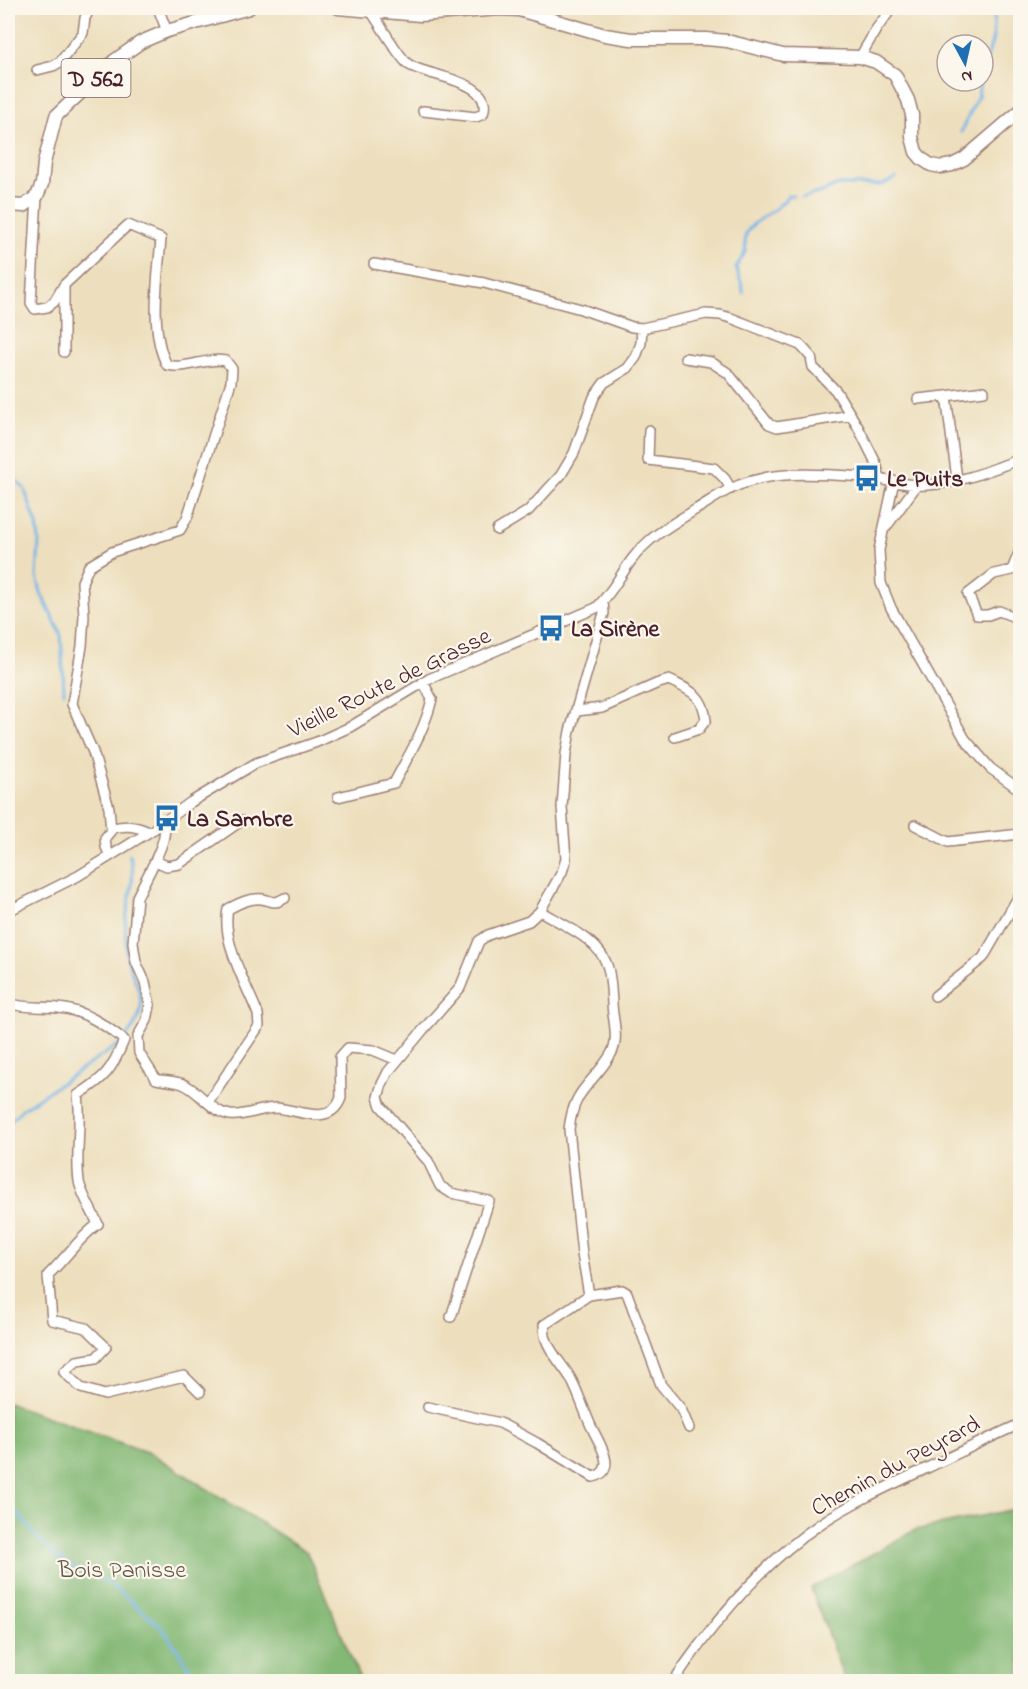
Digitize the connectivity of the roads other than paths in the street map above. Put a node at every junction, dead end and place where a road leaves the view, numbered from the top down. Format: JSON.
{"nodes":[{"id":1,"x":90,"y":8,"type":"edge"},
{"id":2,"x":158,"y":8,"type":"edge"},
{"id":3,"x":249,"y":8,"type":"edge"},
{"id":4,"x":338,"y":8,"type":"edge"},
{"id":5,"x":892,"y":8,"type":"edge"},
{"id":6,"x":394,"y":9,"type":"edge"},
{"id":7,"x":370,"y":10,"type":"junction"},
{"id":8,"x":167,"y":31,"type":"junction"},
{"id":9,"x":860,"y":57,"type":"junction"},
{"id":10,"x":37,"y":70,"type":"dead end"},
{"id":11,"x":423,"y":111,"type":"dead end"},
{"id":12,"x":1020,"y":111,"type":"edge"},
{"id":13,"x":37,"y":196,"type":"junction"},
{"id":14,"x":8,"y":205,"type":"edge"},
{"id":15,"x":374,"y":264,"type":"dead end"},
{"id":16,"x":64,"y":285,"type":"junction"},
{"id":17,"x":642,"y":328,"type":"junction"},
{"id":18,"x":64,"y":352,"type":"dead end"},
{"id":19,"x":685,"y":358,"type":"dead end"},
{"id":20,"x":984,"y":391,"type":"dead end"},
{"id":21,"x":946,"y":396,"type":"junction"},
{"id":22,"x":918,"y":399,"type":"dead end"},
{"id":23,"x":851,"y":415,"type":"junction"},
{"id":24,"x":649,"y":430,"type":"dead end"},
{"id":25,"x":1020,"y":459,"type":"edge"},
{"id":26,"x":880,"y":479,"type":"junction"},
{"id":27,"x":957,"y":479,"type":"junction"},
{"id":28,"x":894,"y":481,"type":"junction"},
{"id":29,"x":917,"y":485,"type":"junction"},
{"id":30,"x":731,"y":489,"type":"junction"},
{"id":31,"x":497,"y":530,"type":"dead end"},
{"id":32,"x":882,"y":531,"type":"junction"},
{"id":33,"x":1020,"y":550,"type":"edge"},
{"id":34,"x":603,"y":602,"type":"junction"},
{"id":35,"x":1020,"y":619,"type":"edge"},
{"id":36,"x":423,"y":682,"type":"junction"},
{"id":37,"x":577,"y":711,"type":"junction"},
{"id":38,"x":675,"y":737,"type":"dead end"},
{"id":39,"x":1020,"y":790,"type":"edge"},
{"id":40,"x":339,"y":797,"type":"dead end"},
{"id":41,"x":109,"y":808,"type":"junction"},
{"id":42,"x":241,"y":820,"type":"dead end"},
{"id":43,"x":163,"y":821,"type":"junction"},
{"id":44,"x":915,"y":825,"type":"dead end"},
{"id":45,"x":124,"y":826,"type":"junction"},
{"id":46,"x":111,"y":830,"type":"junction"},
{"id":47,"x":149,"y":831,"type":"junction"},
{"id":48,"x":1020,"y":834,"type":"edge"},
{"id":49,"x":110,"y":855,"type":"junction"},
{"id":50,"x":155,"y":861,"type":"junction"},
{"id":51,"x":1020,"y":894,"type":"edge"},
{"id":52,"x":285,"y":898,"type":"dead end"},
{"id":53,"x":8,"y":911,"type":"edge"},
{"id":54,"x":540,"y":911,"type":"junction"},
{"id":55,"x":935,"y":996,"type":"dead end"},
{"id":56,"x":8,"y":1003,"type":"edge"},
{"id":57,"x":397,"y":1060,"type":"junction"},
{"id":58,"x":208,"y":1102,"type":"junction"},
{"id":59,"x":589,"y":1295,"type":"junction"},
{"id":60,"x":451,"y":1317,"type":"dead end"},
{"id":61,"x":200,"y":1392,"type":"dead end"},
{"id":62,"x":428,"y":1407,"type":"dead end"},
{"id":63,"x":1020,"y":1424,"type":"edge"},
{"id":64,"x":689,"y":1428,"type":"dead end"},
{"id":65,"x":673,"y":1682,"type":"edge"}],
"edges":[{"from":1,"to":10,"type":"street"},
{"from":2,"to":8,"type":"street"},
{"from":3,"to":8,"type":"main road","number":"D 562"},
{"from":4,"to":7,"type":"main road"},
{"from":5,"to":9,"type":"street"},
{"from":6,"to":7,"type":"main road"},
{"from":6,"to":9,"type":"main road"},
{"from":7,"to":11,"type":"street"},
{"from":8,"to":13,"type":"main road","number":"D 562"},
{"from":9,"to":12,"type":"main road"},
{"from":13,"to":14,"type":"main road"},
{"from":13,"to":16,"type":"street"},
{"from":15,"to":17,"type":"street"},
{"from":16,"to":18,"type":"street"},
{"from":16,"to":41,"type":"street"},
{"from":17,"to":23,"type":"street"},
{"from":17,"to":31,"type":"street"},
{"from":19,"to":23,"type":"street"},
{"from":20,"to":21,"type":"street"},
{"from":21,"to":22,"type":"street"},
{"from":21,"to":27,"type":"street"},
{"from":23,"to":26,"type":"street"},
{"from":24,"to":30,"type":"street"},
{"from":25,"to":27,"type":"street","name":"Vieille Route de Grasse"},
{"from":26,"to":28,"type":"street","name":"Vieille Route de Grasse"},
{"from":26,"to":30,"type":"street","name":"Vieille Route de Grasse"},
{"from":27,"to":29,"type":"street","name":"Vieille Route de Grasse"},
{"from":28,"to":29,"type":"street","name":"Vieille Route de Grasse"},
{"from":28,"to":32,"type":"street"},
{"from":29,"to":32,"type":"street"},
{"from":30,"to":34,"type":"street","name":"Vieille Route de Grasse"},
{"from":32,"to":39,"type":"street"},
{"from":33,"to":35,"type":"street"},
{"from":34,"to":36,"type":"street","name":"Vieille Route de Grasse"},
{"from":34,"to":37,"type":"street"},
{"from":36,"to":40,"type":"street"},
{"from":36,"to":43,"type":"street","name":"Vieille Route de Grasse"},
{"from":37,"to":38,"type":"street"},
{"from":37,"to":54,"type":"street"},
{"from":41,"to":45,"type":"street"},
{"from":41,"to":46,"type":"street"},
{"from":42,"to":50,"type":"street"},
{"from":43,"to":47,"type":"street","name":"Vieille Route de Grasse"},
{"from":43,"to":50,"type":"street"},
{"from":44,"to":48,"type":"street"},
{"from":45,"to":46,"type":"street"},
{"from":45,"to":47,"type":"street"},
{"from":46,"to":49,"type":"street"},
{"from":47,"to":49,"type":"street","name":"Vieille Route de Grasse"},
{"from":49,"to":53,"type":"street","name":"Vieille Route de Grasse"},
{"from":50,"to":58,"type":"street"},
{"from":51,"to":55,"type":"street"},
{"from":52,"to":58,"type":"street"},
{"from":54,"to":57,"type":"street"},
{"from":54,"to":59,"type":"street"},
{"from":56,"to":61,"type":"street"},
{"from":57,"to":58,"type":"street"},
{"from":57,"to":60,"type":"street"},
{"from":59,"to":62,"type":"street"},
{"from":59,"to":64,"type":"street"},
{"from":63,"to":65,"type":"street","name":"Chemin du Peyrard"}]}
